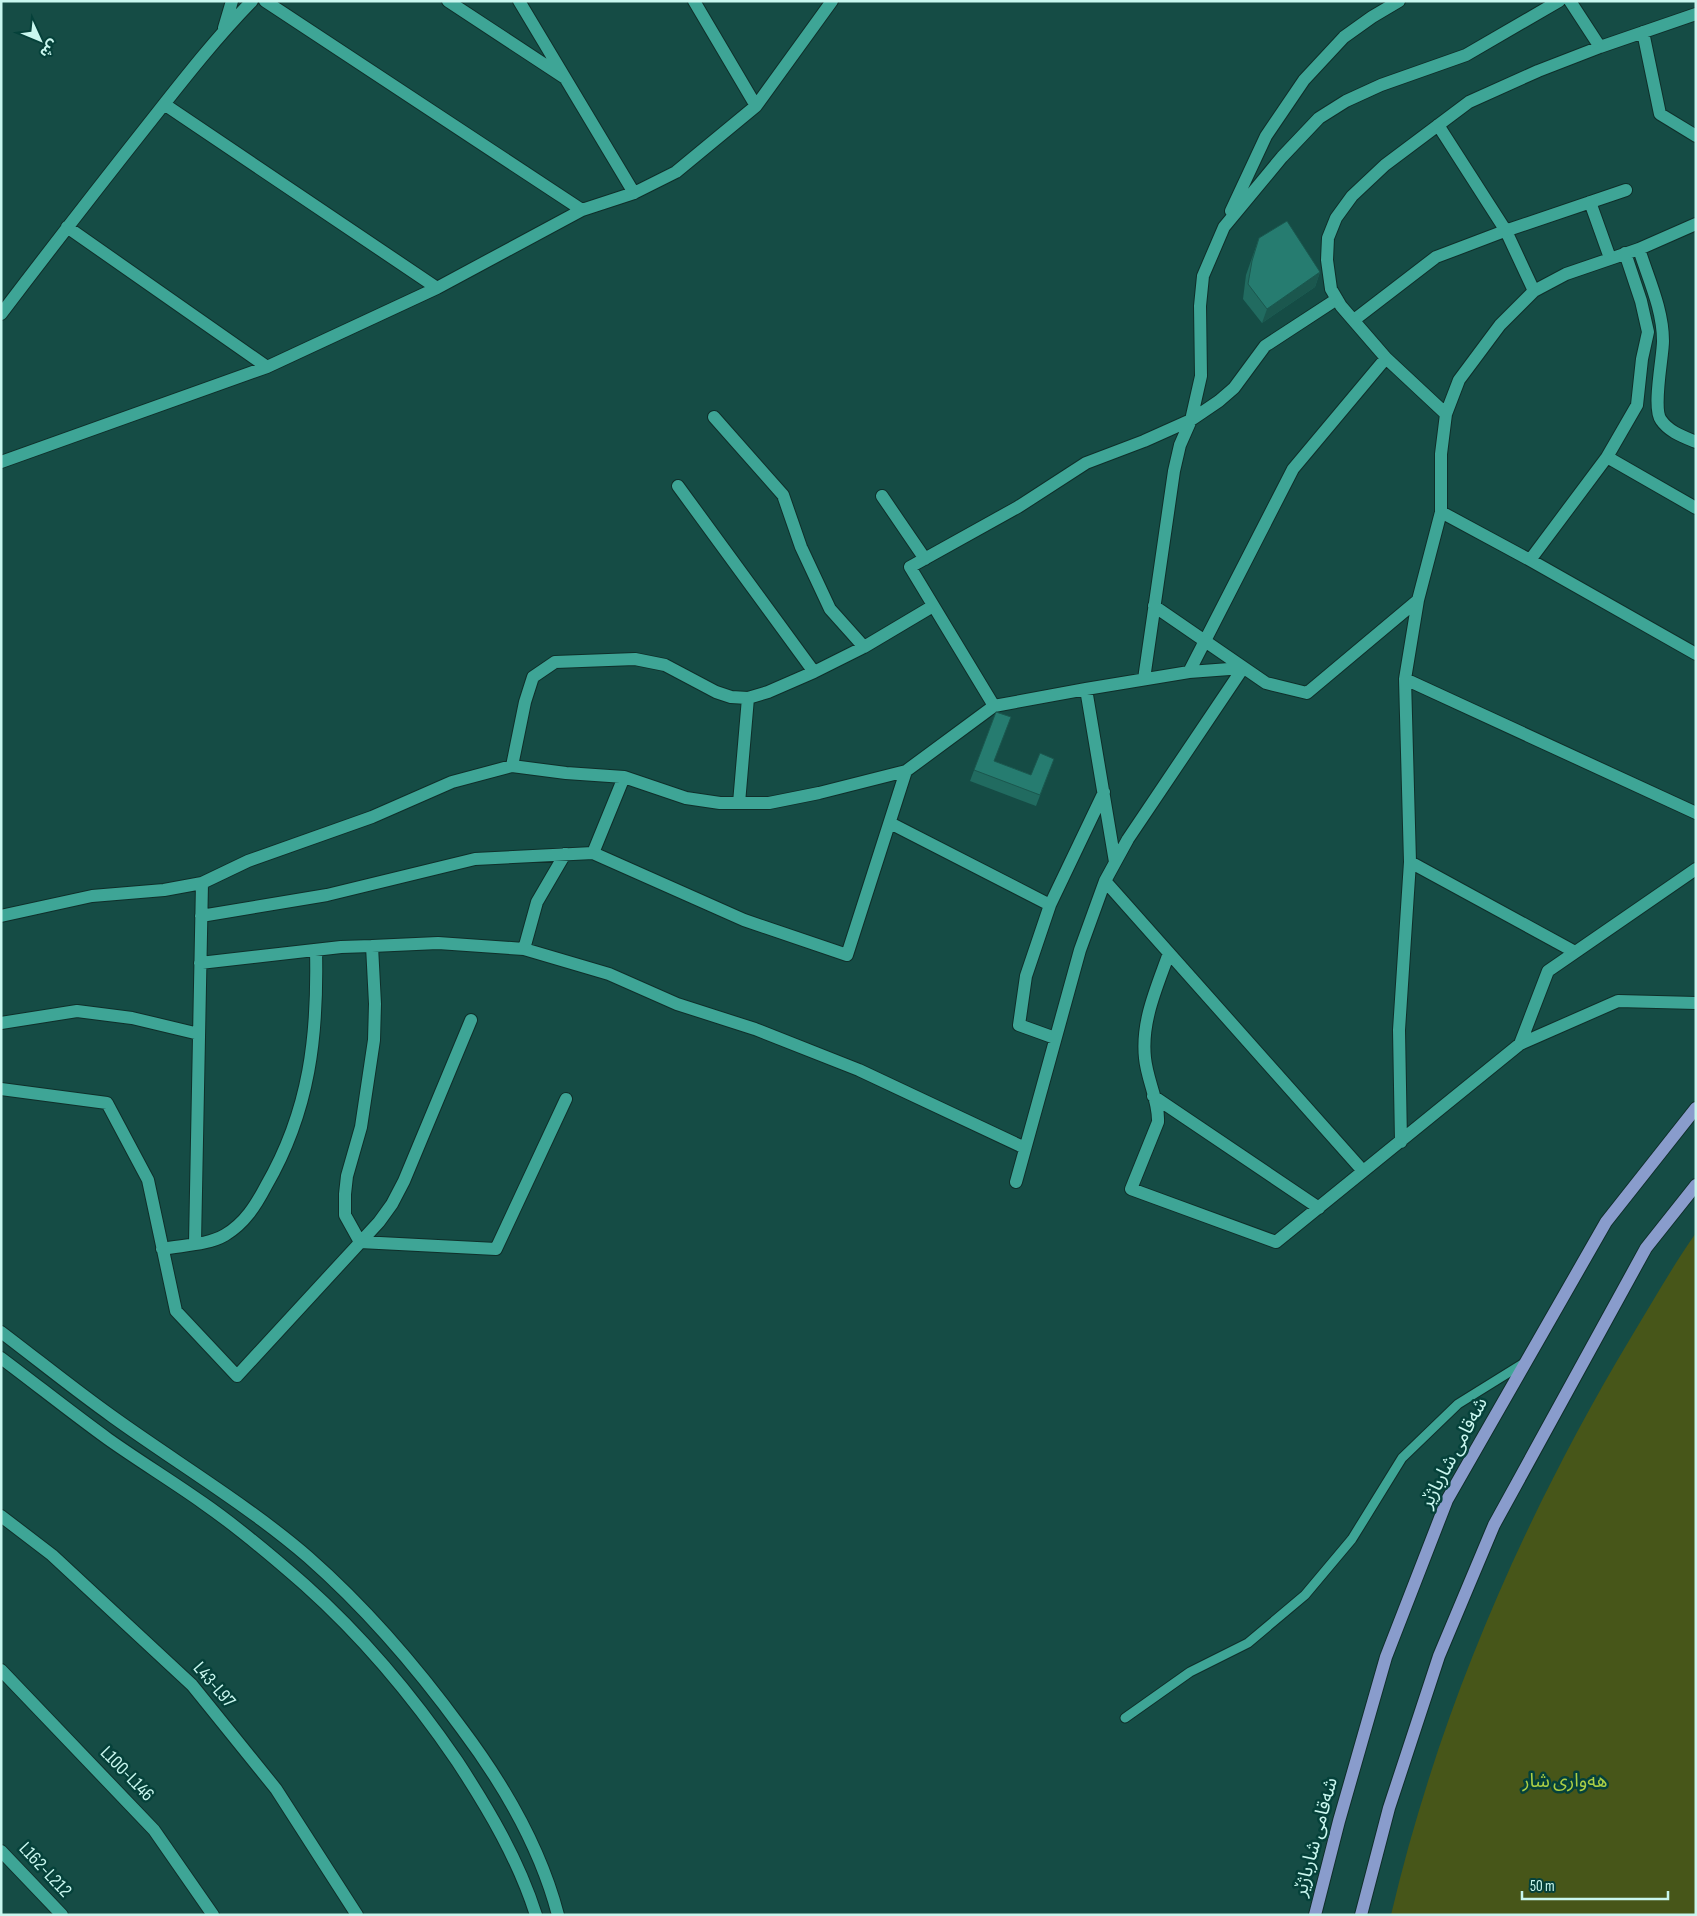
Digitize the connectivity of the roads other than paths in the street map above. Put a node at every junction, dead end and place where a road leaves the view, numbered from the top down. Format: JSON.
{"nodes":[{"id":1,"x":232,"y":1,"type":"edge"},
{"id":2,"x":252,"y":1,"type":"edge"},
{"id":3,"x":264,"y":1,"type":"edge"},
{"id":4,"x":448,"y":1,"type":"edge"},
{"id":5,"x":519,"y":1,"type":"edge"},
{"id":6,"x":694,"y":1,"type":"edge"},
{"id":7,"x":832,"y":1,"type":"edge"},
{"id":8,"x":1399,"y":1,"type":"edge"},
{"id":9,"x":1559,"y":1,"type":"edge"},
{"id":10,"x":1570,"y":1,"type":"edge"},
{"id":11,"x":1696,"y":14,"type":"edge"},
{"id":12,"x":224,"y":30,"type":"junction"},
{"id":13,"x":1643,"y":32,"type":"junction"},
{"id":14,"x":1600,"y":47,"type":"junction"},
{"id":15,"x":568,"y":80,"type":"junction"},
{"id":16,"x":164,"y":104,"type":"junction"},
{"id":17,"x":756,"y":106,"type":"junction"},
{"id":18,"x":1438,"y":125,"type":"junction"},
{"id":19,"x":1696,"y":136,"type":"edge"},
{"id":20,"x":1626,"y":190,"type":"dead end"},
{"id":21,"x":634,"y":193,"type":"junction"},
{"id":22,"x":1590,"y":202,"type":"junction"},
{"id":23,"x":582,"y":210,"type":"junction"},
{"id":24,"x":1696,"y":224,"type":"edge"},
{"id":25,"x":67,"y":227,"type":"junction"},
{"id":26,"x":1224,"y":227,"type":"junction"},
{"id":27,"x":1506,"y":231,"type":"junction"},
{"id":28,"x":1639,"y":248,"type":"junction"},
{"id":29,"x":1625,"y":253,"type":"junction"},
{"id":30,"x":1610,"y":258,"type":"junction"},
{"id":31,"x":437,"y":288,"type":"junction"},
{"id":32,"x":1534,"y":291,"type":"junction"},
{"id":33,"x":1337,"y":299,"type":"junction"},
{"id":34,"x":1,"y":314,"type":"edge"},
{"id":35,"x":1354,"y":320,"type":"junction"},
{"id":36,"x":1386,"y":358,"type":"junction"},
{"id":37,"x":267,"y":367,"type":"junction"},
{"id":38,"x":1446,"y":414,"type":"junction"},
{"id":39,"x":714,"y":417,"type":"dead end"},
{"id":40,"x":1191,"y":420,"type":"junction"},
{"id":41,"x":1696,"y":442,"type":"edge"},
{"id":42,"x":1607,"y":457,"type":"junction"},
{"id":43,"x":1,"y":462,"type":"edge"},
{"id":44,"x":678,"y":486,"type":"dead end"},
{"id":45,"x":882,"y":496,"type":"dead end"},
{"id":46,"x":1696,"y":508,"type":"edge"},
{"id":47,"x":1441,"y":512,"type":"junction"},
{"id":48,"x":925,"y":559,"type":"junction"},
{"id":49,"x":1530,"y":560,"type":"junction"},
{"id":50,"x":1418,"y":600,"type":"junction"},
{"id":51,"x":933,"y":606,"type":"junction"},
{"id":52,"x":1154,"y":606,"type":"junction"},
{"id":53,"x":1204,"y":642,"type":"junction"},
{"id":54,"x":864,"y":647,"type":"junction"},
{"id":55,"x":1696,"y":654,"type":"edge"},
{"id":56,"x":1242,"y":668,"type":"junction"},
{"id":57,"x":814,"y":672,"type":"junction"},
{"id":58,"x":1188,"y":672,"type":"junction"},
{"id":59,"x":1144,"y":679,"type":"junction"},
{"id":60,"x":1405,"y":679,"type":"junction"},
{"id":61,"x":1086,"y":688,"type":"junction"},
{"id":62,"x":748,"y":698,"type":"junction"},
{"id":63,"x":994,"y":706,"type":"junction"},
{"id":64,"x":512,"y":766,"type":"junction"},
{"id":65,"x":906,"y":771,"type":"junction"},
{"id":66,"x":624,"y":777,"type":"junction"},
{"id":67,"x":1104,"y":792,"type":"junction"},
{"id":68,"x":739,"y":803,"type":"junction"},
{"id":69,"x":1696,"y":813,"type":"edge"},
{"id":70,"x":890,"y":823,"type":"junction"},
{"id":71,"x":593,"y":853,"type":"junction"},
{"id":72,"x":565,"y":854,"type":"junction"},
{"id":73,"x":1116,"y":862,"type":"junction"},
{"id":74,"x":1410,"y":862,"type":"junction"},
{"id":75,"x":1696,"y":869,"type":"edge"},
{"id":76,"x":1105,"y":881,"type":"junction"},
{"id":77,"x":202,"y":882,"type":"junction"},
{"id":78,"x":1050,"y":905,"type":"junction"},
{"id":79,"x":1,"y":916,"type":"edge"},
{"id":80,"x":201,"y":916,"type":"junction"},
{"id":81,"x":372,"y":946,"type":"junction"},
{"id":82,"x":524,"y":949,"type":"junction"},
{"id":83,"x":316,"y":950,"type":"junction"},
{"id":84,"x":1575,"y":952,"type":"junction"},
{"id":85,"x":1169,"y":953,"type":"junction"},
{"id":86,"x":200,"y":963,"type":"junction"},
{"id":87,"x":1696,"y":1003,"type":"edge"},
{"id":88,"x":472,"y":1020,"type":"dead end"},
{"id":89,"x":1,"y":1023,"type":"edge"},
{"id":90,"x":199,"y":1034,"type":"junction"},
{"id":91,"x":1054,"y":1038,"type":"junction"},
{"id":92,"x":1520,"y":1044,"type":"junction"},
{"id":93,"x":1,"y":1089,"type":"edge"},
{"id":94,"x":1153,"y":1096,"type":"junction"},
{"id":95,"x":566,"y":1099,"type":"dead end"},
{"id":96,"x":1696,"y":1108,"type":"edge"},
{"id":97,"x":1400,"y":1142,"type":"junction"},
{"id":98,"x":1025,"y":1148,"type":"junction"},
{"id":99,"x":1363,"y":1171,"type":"junction"},
{"id":100,"x":1016,"y":1182,"type":"dead end"},
{"id":101,"x":1696,"y":1185,"type":"edge"},
{"id":102,"x":1319,"y":1208,"type":"junction"},
{"id":103,"x":360,"y":1242,"type":"junction"},
{"id":104,"x":195,"y":1243,"type":"junction"},
{"id":105,"x":162,"y":1248,"type":"junction"},
{"id":106,"x":1,"y":1332,"type":"edge"},
{"id":107,"x":1,"y":1358,"type":"edge"},
{"id":108,"x":1526,"y":1362,"type":"junction"},
{"id":109,"x":1,"y":1516,"type":"edge"},
{"id":110,"x":1,"y":1670,"type":"edge"},
{"id":111,"x":1125,"y":1718,"type":"dead end"},
{"id":112,"x":1,"y":1851,"type":"edge"},
{"id":113,"x":62,"y":1915,"type":"edge"},
{"id":114,"x":213,"y":1915,"type":"edge"},
{"id":115,"x":357,"y":1915,"type":"edge"},
{"id":116,"x":536,"y":1915,"type":"edge"},
{"id":117,"x":558,"y":1915,"type":"edge"},
{"id":118,"x":1315,"y":1915,"type":"edge"},
{"id":119,"x":1361,"y":1915,"type":"edge"}],
"edges":[{"from":1,"to":12,"type":"street"},
{"from":2,"to":12,"type":"street"},
{"from":3,"to":23,"type":"street"},
{"from":4,"to":15,"type":"street"},
{"from":5,"to":15,"type":"street"},
{"from":6,"to":17,"type":"street"},
{"from":7,"to":17,"type":"street"},
{"from":8,"to":26,"type":"street"},
{"from":9,"to":26,"type":"street"},
{"from":10,"to":14,"type":"street"},
{"from":11,"to":13,"type":"street"},
{"from":12,"to":16,"type":"street"},
{"from":13,"to":14,"type":"street"},
{"from":13,"to":19,"type":"street"},
{"from":14,"to":18,"type":"street"},
{"from":15,"to":21,"type":"street"},
{"from":16,"to":25,"type":"street"},
{"from":16,"to":31,"type":"street"},
{"from":17,"to":21,"type":"street"},
{"from":18,"to":27,"type":"street"},
{"from":18,"to":33,"type":"street"},
{"from":20,"to":22,"type":"street"},
{"from":21,"to":23,"type":"street"},
{"from":22,"to":27,"type":"street"},
{"from":22,"to":30,"type":"street"},
{"from":23,"to":31,"type":"street"},
{"from":24,"to":28,"type":"street"},
{"from":25,"to":34,"type":"street"},
{"from":25,"to":37,"type":"street"},
{"from":26,"to":40,"type":"street"},
{"from":27,"to":32,"type":"street"},
{"from":27,"to":35,"type":"street"},
{"from":28,"to":29,"type":"street"},
{"from":28,"to":41,"type":"street"},
{"from":29,"to":30,"type":"street"},
{"from":29,"to":42,"type":"street"},
{"from":30,"to":32,"type":"street"},
{"from":31,"to":37,"type":"street"},
{"from":32,"to":38,"type":"street"},
{"from":33,"to":35,"type":"street"},
{"from":33,"to":40,"type":"street"},
{"from":35,"to":36,"type":"street"},
{"from":36,"to":38,"type":"street"},
{"from":36,"to":53,"type":"street"},
{"from":37,"to":43,"type":"street"},
{"from":38,"to":47,"type":"street"},
{"from":39,"to":54,"type":"street"},
{"from":40,"to":48,"type":"street"},
{"from":40,"to":52,"type":"street"},
{"from":42,"to":46,"type":"street"},
{"from":42,"to":49,"type":"street"},
{"from":44,"to":57,"type":"street"},
{"from":45,"to":48,"type":"street"},
{"from":47,"to":49,"type":"street"},
{"from":47,"to":50,"type":"street"},
{"from":48,"to":51,"type":"street"},
{"from":49,"to":55,"type":"street"},
{"from":50,"to":56,"type":"street"},
{"from":50,"to":60,"type":"street"},
{"from":51,"to":54,"type":"street"},
{"from":51,"to":63,"type":"street"},
{"from":52,"to":53,"type":"street"},
{"from":52,"to":59,"type":"street"},
{"from":53,"to":56,"type":"street"},
{"from":53,"to":58,"type":"street"},
{"from":54,"to":57,"type":"street"},
{"from":56,"to":58,"type":"street"},
{"from":56,"to":73,"type":"street"},
{"from":57,"to":62,"type":"street"},
{"from":58,"to":59,"type":"street"},
{"from":59,"to":61,"type":"street"},
{"from":60,"to":69,"type":"street"},
{"from":60,"to":74,"type":"street"},
{"from":61,"to":63,"type":"street"},
{"from":61,"to":67,"type":"street"},
{"from":62,"to":64,"type":"street"},
{"from":62,"to":68,"type":"street"},
{"from":63,"to":65,"type":"street"},
{"from":64,"to":66,"type":"street"},
{"from":64,"to":77,"type":"street"},
{"from":65,"to":68,"type":"street"},
{"from":65,"to":70,"type":"street"},
{"from":66,"to":68,"type":"street"},
{"from":66,"to":71,"type":"street"},
{"from":67,"to":73,"type":"street"},
{"from":67,"to":78,"type":"street"},
{"from":70,"to":71,"type":"street"},
{"from":70,"to":78,"type":"street"},
{"from":71,"to":72,"type":"street"},
{"from":72,"to":80,"type":"street"},
{"from":72,"to":82,"type":"street"},
{"from":73,"to":76,"type":"street"},
{"from":74,"to":84,"type":"street"},
{"from":74,"to":97,"type":"street"},
{"from":75,"to":84,"type":"street"},
{"from":76,"to":85,"type":"street"},
{"from":76,"to":91,"type":"street"},
{"from":77,"to":79,"type":"street"},
{"from":77,"to":80,"type":"street"},
{"from":78,"to":91,"type":"street"},
{"from":80,"to":86,"type":"street"},
{"from":81,"to":82,"type":"street"},
{"from":81,"to":83,"type":"street"},
{"from":81,"to":103,"type":"street"},
{"from":82,"to":98,"type":"street"},
{"from":83,"to":86,"type":"street"},
{"from":83,"to":104,"type":"street"},
{"from":84,"to":92,"type":"street"},
{"from":85,"to":94,"type":"street"},
{"from":85,"to":99,"type":"street"},
{"from":86,"to":90,"type":"street"},
{"from":87,"to":92,"type":"street"},
{"from":88,"to":103,"type":"street"},
{"from":89,"to":90,"type":"street"},
{"from":90,"to":104,"type":"street"},
{"from":91,"to":98,"type":"street"},
{"from":92,"to":97,"type":"street"},
{"from":93,"to":105,"type":"street"},
{"from":94,"to":102,"type":"street"},
{"from":94,"to":102,"type":"street"},
{"from":95,"to":103,"type":"street"},
{"from":96,"to":108,"type":"main road","name":"شەقامی شارباژێر"},
{"from":97,"to":99,"type":"street"},
{"from":98,"to":100,"type":"street"},
{"from":99,"to":102,"type":"street"},
{"from":101,"to":119,"type":"main road"},
{"from":103,"to":105,"type":"street"},
{"from":104,"to":105,"type":"street"},
{"from":106,"to":117,"type":"street"},
{"from":107,"to":116,"type":"street"},
{"from":108,"to":111,"type":"lane"},
{"from":108,"to":118,"type":"main road","name":"شەقامی شارباژێر"},
{"from":109,"to":115,"type":"street","name":"L43-L97"},
{"from":110,"to":114,"type":"street","name":"L100-L146"},
{"from":112,"to":113,"type":"street","name":"L162-L212"}]}
